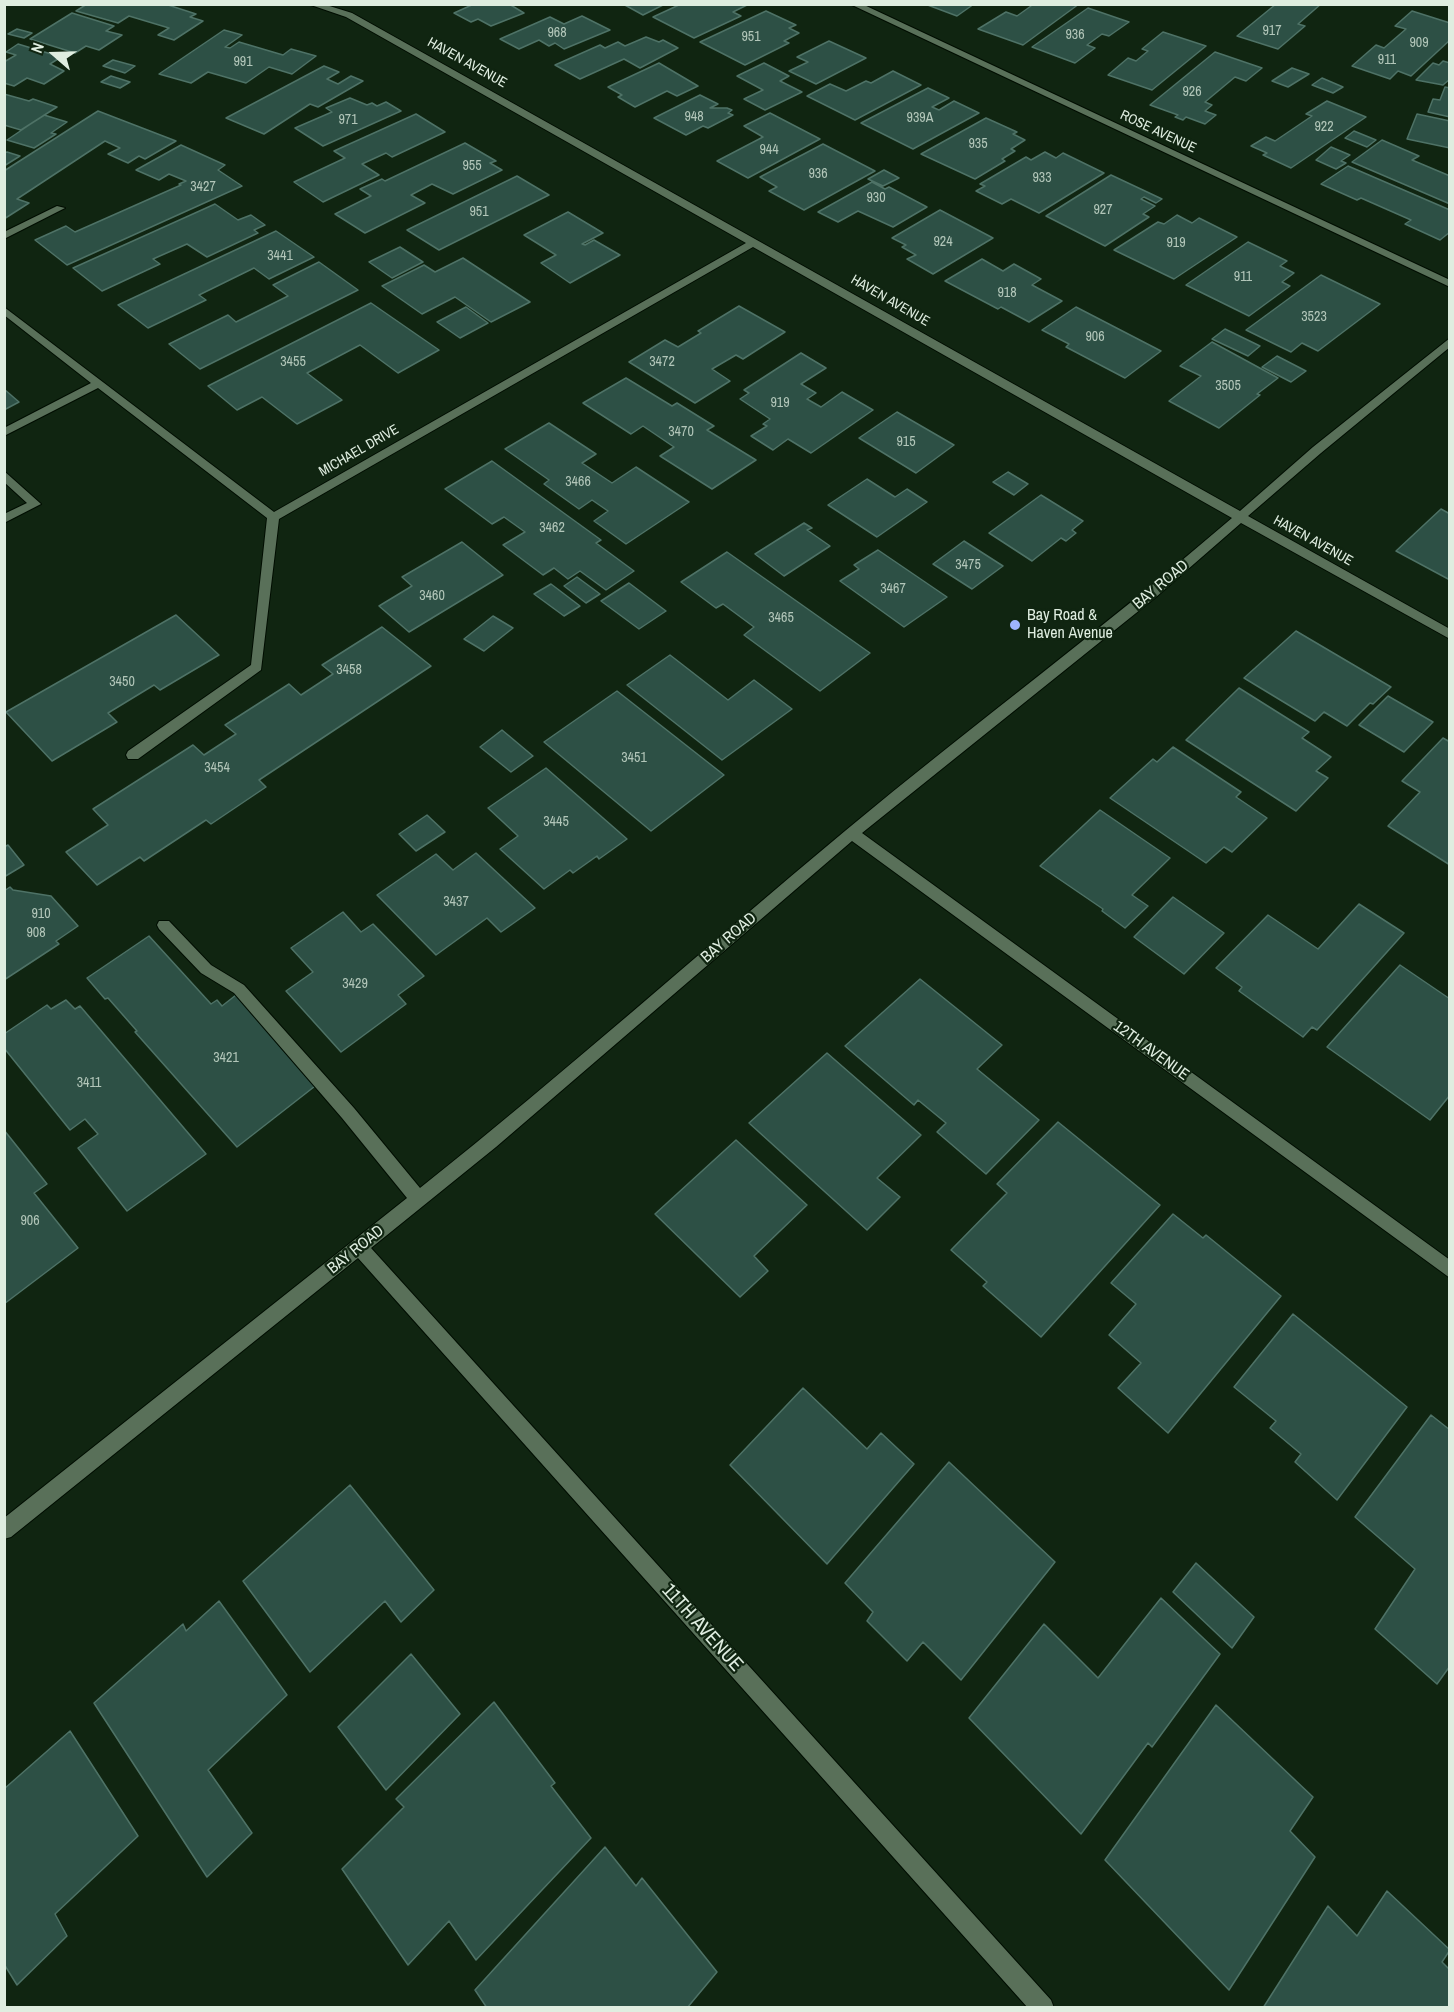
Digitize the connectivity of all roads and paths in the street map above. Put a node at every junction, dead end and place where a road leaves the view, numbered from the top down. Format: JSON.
{"nodes":[{"id":1,"x":312,"y":4,"type":"edge"},
{"id":2,"x":854,"y":4,"type":"edge"},
{"id":3,"x":60,"y":208,"type":"dead end"},
{"id":4,"x":4,"y":236,"type":"edge"},
{"id":5,"x":755,"y":242,"type":"junction"},
{"id":6,"x":1449,"y":284,"type":"edge"},
{"id":7,"x":4,"y":310,"type":"edge"},
{"id":8,"x":1449,"y":341,"type":"edge"},
{"id":9,"x":99,"y":383,"type":"junction"},
{"id":10,"x":4,"y":433,"type":"edge"},
{"id":11,"x":4,"y":475,"type":"edge"},
{"id":12,"x":273,"y":517,"type":"junction"},
{"id":13,"x":1241,"y":517,"type":"junction"},
{"id":14,"x":4,"y":519,"type":"edge"},
{"id":15,"x":1449,"y":635,"type":"edge"},
{"id":16,"x":133,"y":755,"type":"dead end"},
{"id":17,"x":852,"y":833,"type":"junction"},
{"id":18,"x":164,"y":925,"type":"dead end"},
{"id":19,"x":419,"y":1200,"type":"junction"},
{"id":20,"x":360,"y":1248,"type":"junction"},
{"id":21,"x":1449,"y":1270,"type":"edge"},
{"id":22,"x":4,"y":1530,"type":"edge"},
{"id":23,"x":1043,"y":2007,"type":"edge"}],
"edges":[{"from":1,"to":5,"type":"street","name":"HAVEN AVENUE"},
{"from":2,"to":6,"type":"street","name":"ROSE AVENUE"},
{"from":3,"to":4,"type":"street"},
{"from":5,"to":12,"type":"street","name":"MICHAEL DRIVE"},
{"from":5,"to":13,"type":"street","name":"HAVEN AVENUE"},
{"from":7,"to":9,"type":"street"},
{"from":8,"to":13,"type":"street","name":"BAY ROAD"},
{"from":9,"to":10,"type":"street"},
{"from":9,"to":12,"type":"street"},
{"from":11,"to":14,"type":"street"},
{"from":12,"to":16,"type":"street"},
{"from":13,"to":15,"type":"street","name":"HAVEN AVENUE"},
{"from":13,"to":17,"type":"street","name":"BAY ROAD"},
{"from":17,"to":19,"type":"street","name":"BAY ROAD"},
{"from":17,"to":21,"type":"street","name":"12TH AVENUE"},
{"from":18,"to":19,"type":"street"},
{"from":19,"to":20,"type":"street","name":"BAY ROAD"},
{"from":20,"to":22,"type":"street","name":"BAY ROAD"},
{"from":20,"to":23,"type":"street","name":"11TH AVENUE"}]}
